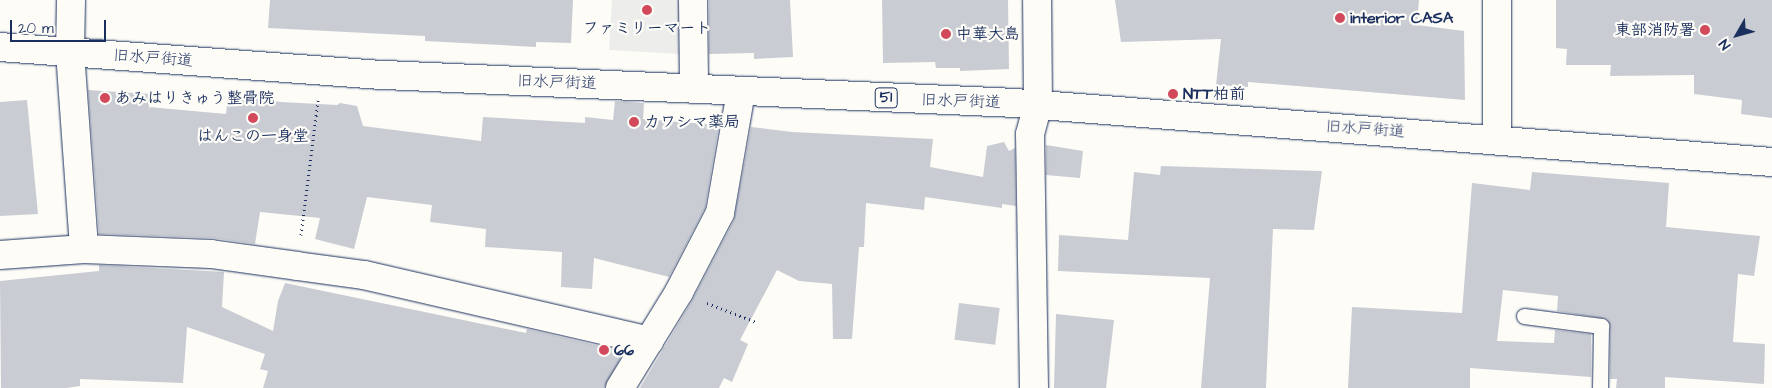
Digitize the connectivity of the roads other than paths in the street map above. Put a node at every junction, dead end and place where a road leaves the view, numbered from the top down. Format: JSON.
{"nodes":[{"id":1,"x":71,"y":0,"type":"edge"},
{"id":2,"x":693,"y":0,"type":"edge"},
{"id":3,"x":1038,"y":0,"type":"edge"},
{"id":4,"x":1497,"y":0,"type":"edge"},
{"id":5,"x":0,"y":48,"type":"edge"},
{"id":6,"x":70,"y":52,"type":"junction"},
{"id":7,"x":694,"y":88,"type":"junction"},
{"id":8,"x":741,"y":91,"type":"junction"},
{"id":9,"x":1038,"y":105,"type":"junction"},
{"id":10,"x":1497,"y":140,"type":"junction"},
{"id":11,"x":1772,"y":162,"type":"edge"},
{"id":12,"x":84,"y":249,"type":"junction"},
{"id":13,"x":0,"y":255,"type":"edge"},
{"id":14,"x":1524,"y":316,"type":"dead end"},
{"id":15,"x":649,"y":341,"type":"junction"},
{"id":16,"x":620,"y":388,"type":"edge"},
{"id":17,"x":1034,"y":388,"type":"edge"},
{"id":18,"x":1600,"y":388,"type":"edge"}],
"edges":[{"from":1,"to":6,"type":"street"},
{"from":2,"to":7,"type":"street"},
{"from":3,"to":9,"type":"street"},
{"from":4,"to":10,"type":"street"},
{"from":5,"to":6,"type":"street","name":"旧水戸街道","number":"51"},
{"from":6,"to":7,"type":"street","name":"旧水戸街道","number":"51"},
{"from":6,"to":12,"type":"street"},
{"from":7,"to":8,"type":"street","name":"旧水戸街道","number":"51"},
{"from":8,"to":9,"type":"street","name":"旧水戸街道","number":"51"},
{"from":8,"to":15,"type":"street"},
{"from":9,"to":10,"type":"street","name":"旧水戸街道","number":"51"},
{"from":9,"to":17,"type":"street"},
{"from":10,"to":11,"type":"street","name":"旧水戸街道","number":"51"},
{"from":12,"to":13,"type":"street"},
{"from":12,"to":15,"type":"street"},
{"from":14,"to":18,"type":"lane"},
{"from":15,"to":16,"type":"street"}]}
